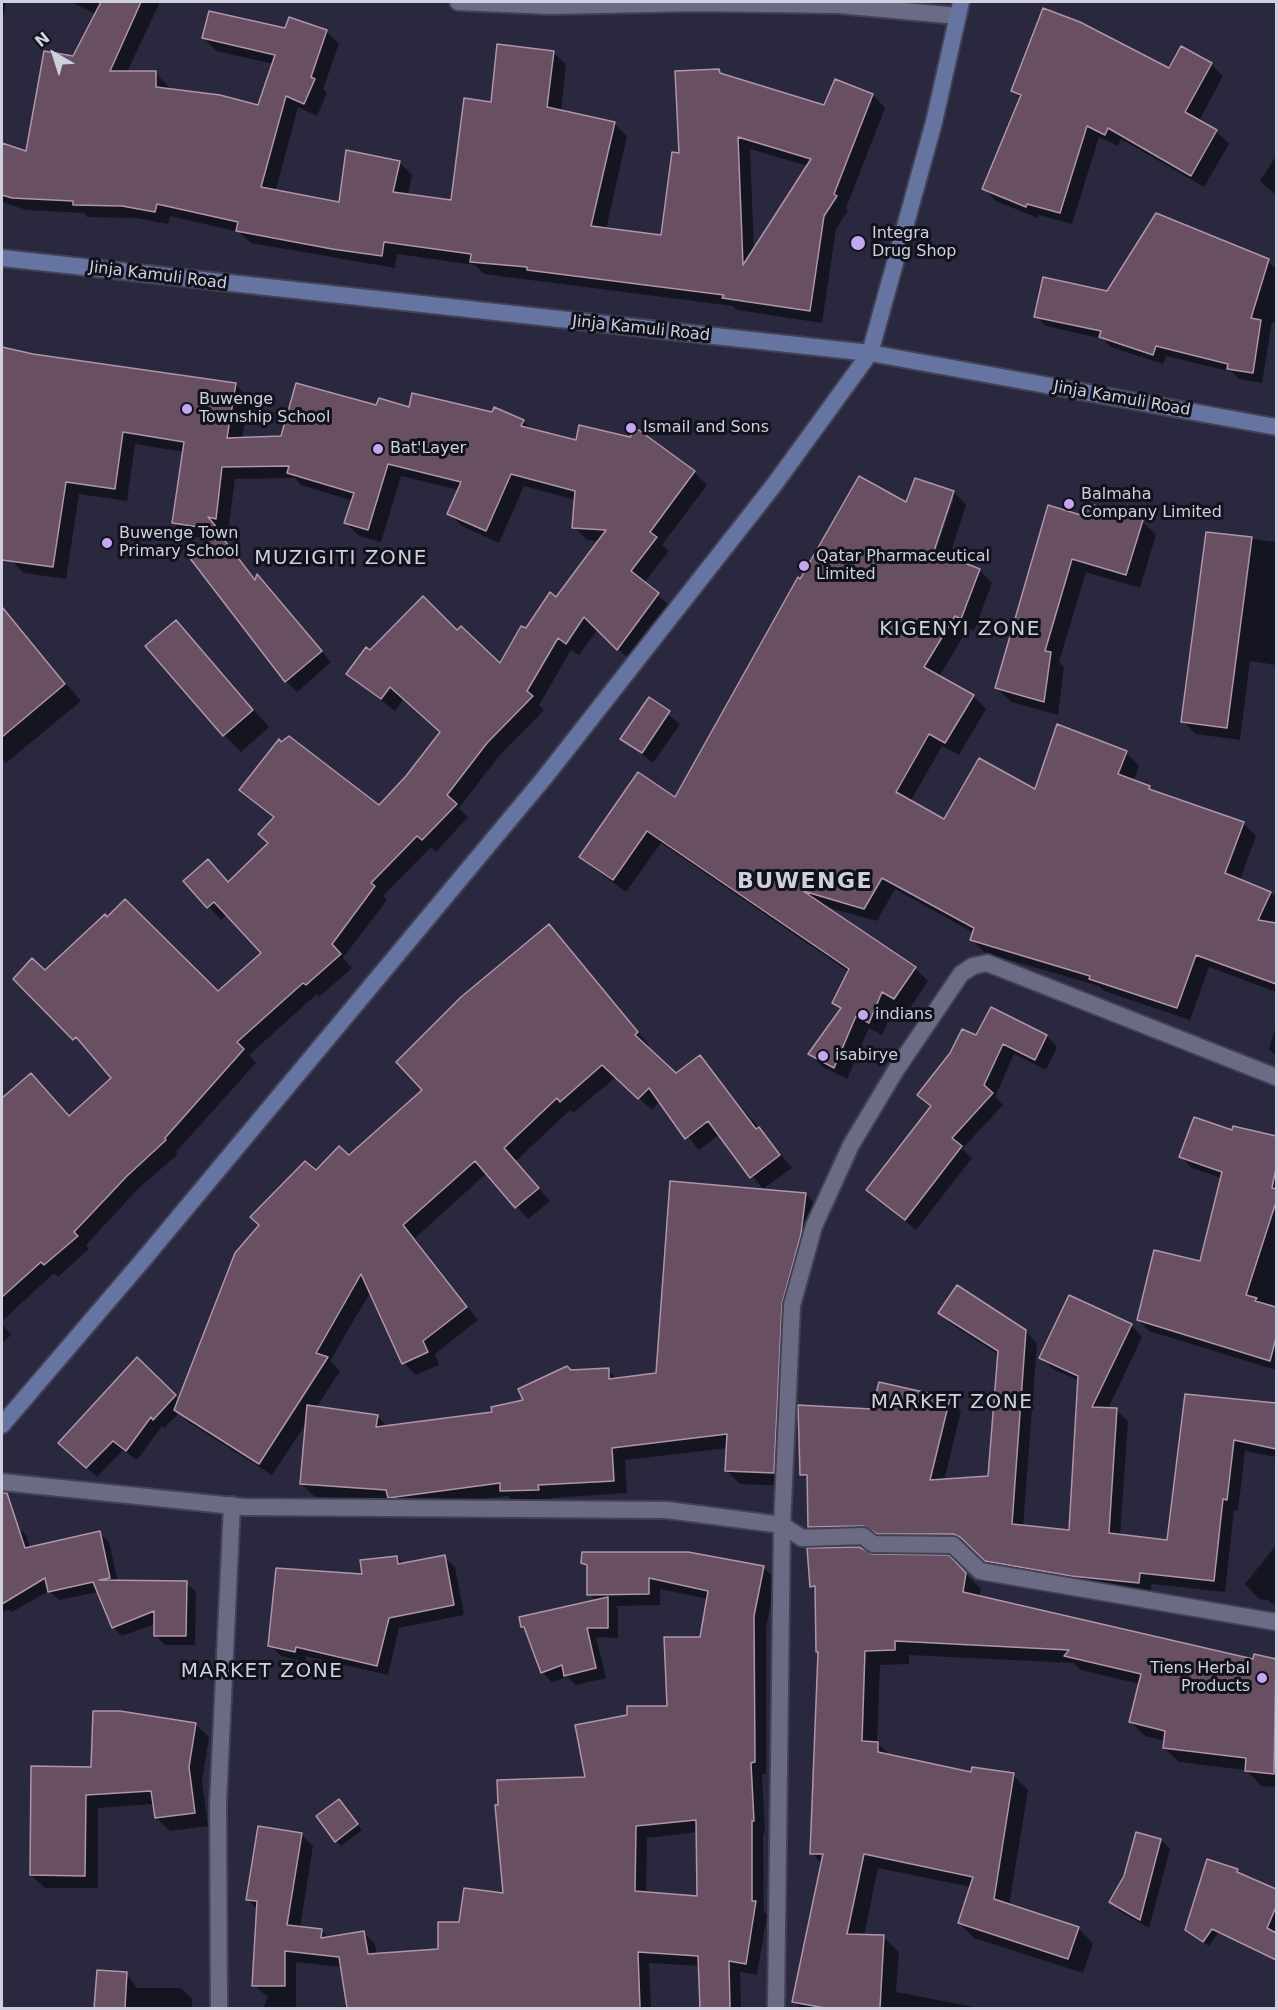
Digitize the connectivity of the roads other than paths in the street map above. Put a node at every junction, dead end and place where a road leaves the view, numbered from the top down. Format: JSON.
{"nodes":[{"id":1,"x":458,"y":2,"type":"edge"},
{"id":2,"x":960,"y":9,"type":"edge"},
{"id":3,"x":2,"y":258,"type":"edge"},
{"id":4,"x":870,"y":353,"type":"junction"},
{"id":5,"x":1276,"y":427,"type":"edge"},
{"id":6,"x":1276,"y":1077,"type":"edge"},
{"id":7,"x":2,"y":1425,"type":"edge"},
{"id":8,"x":2,"y":1482,"type":"edge"},
{"id":9,"x":232,"y":1505,"type":"junction"},
{"id":10,"x":782,"y":1525,"type":"junction"},
{"id":11,"x":1276,"y":1622,"type":"edge"},
{"id":12,"x":219,"y":2008,"type":"edge"},
{"id":13,"x":776,"y":2008,"type":"edge"}],
"edges":[{"from":1,"to":2,"type":"street"},
{"from":2,"to":4,"type":"main road"},
{"from":3,"to":4,"type":"main road","name":"Jinja Kamuli Road"},
{"from":4,"to":5,"type":"main road","name":"Jinja Kamuli Road"},
{"from":4,"to":7,"type":"main road"},
{"from":6,"to":10,"type":"street"},
{"from":8,"to":9,"type":"street"},
{"from":9,"to":10,"type":"street"},
{"from":9,"to":12,"type":"street"},
{"from":10,"to":11,"type":"street"},
{"from":10,"to":13,"type":"street"}]}
